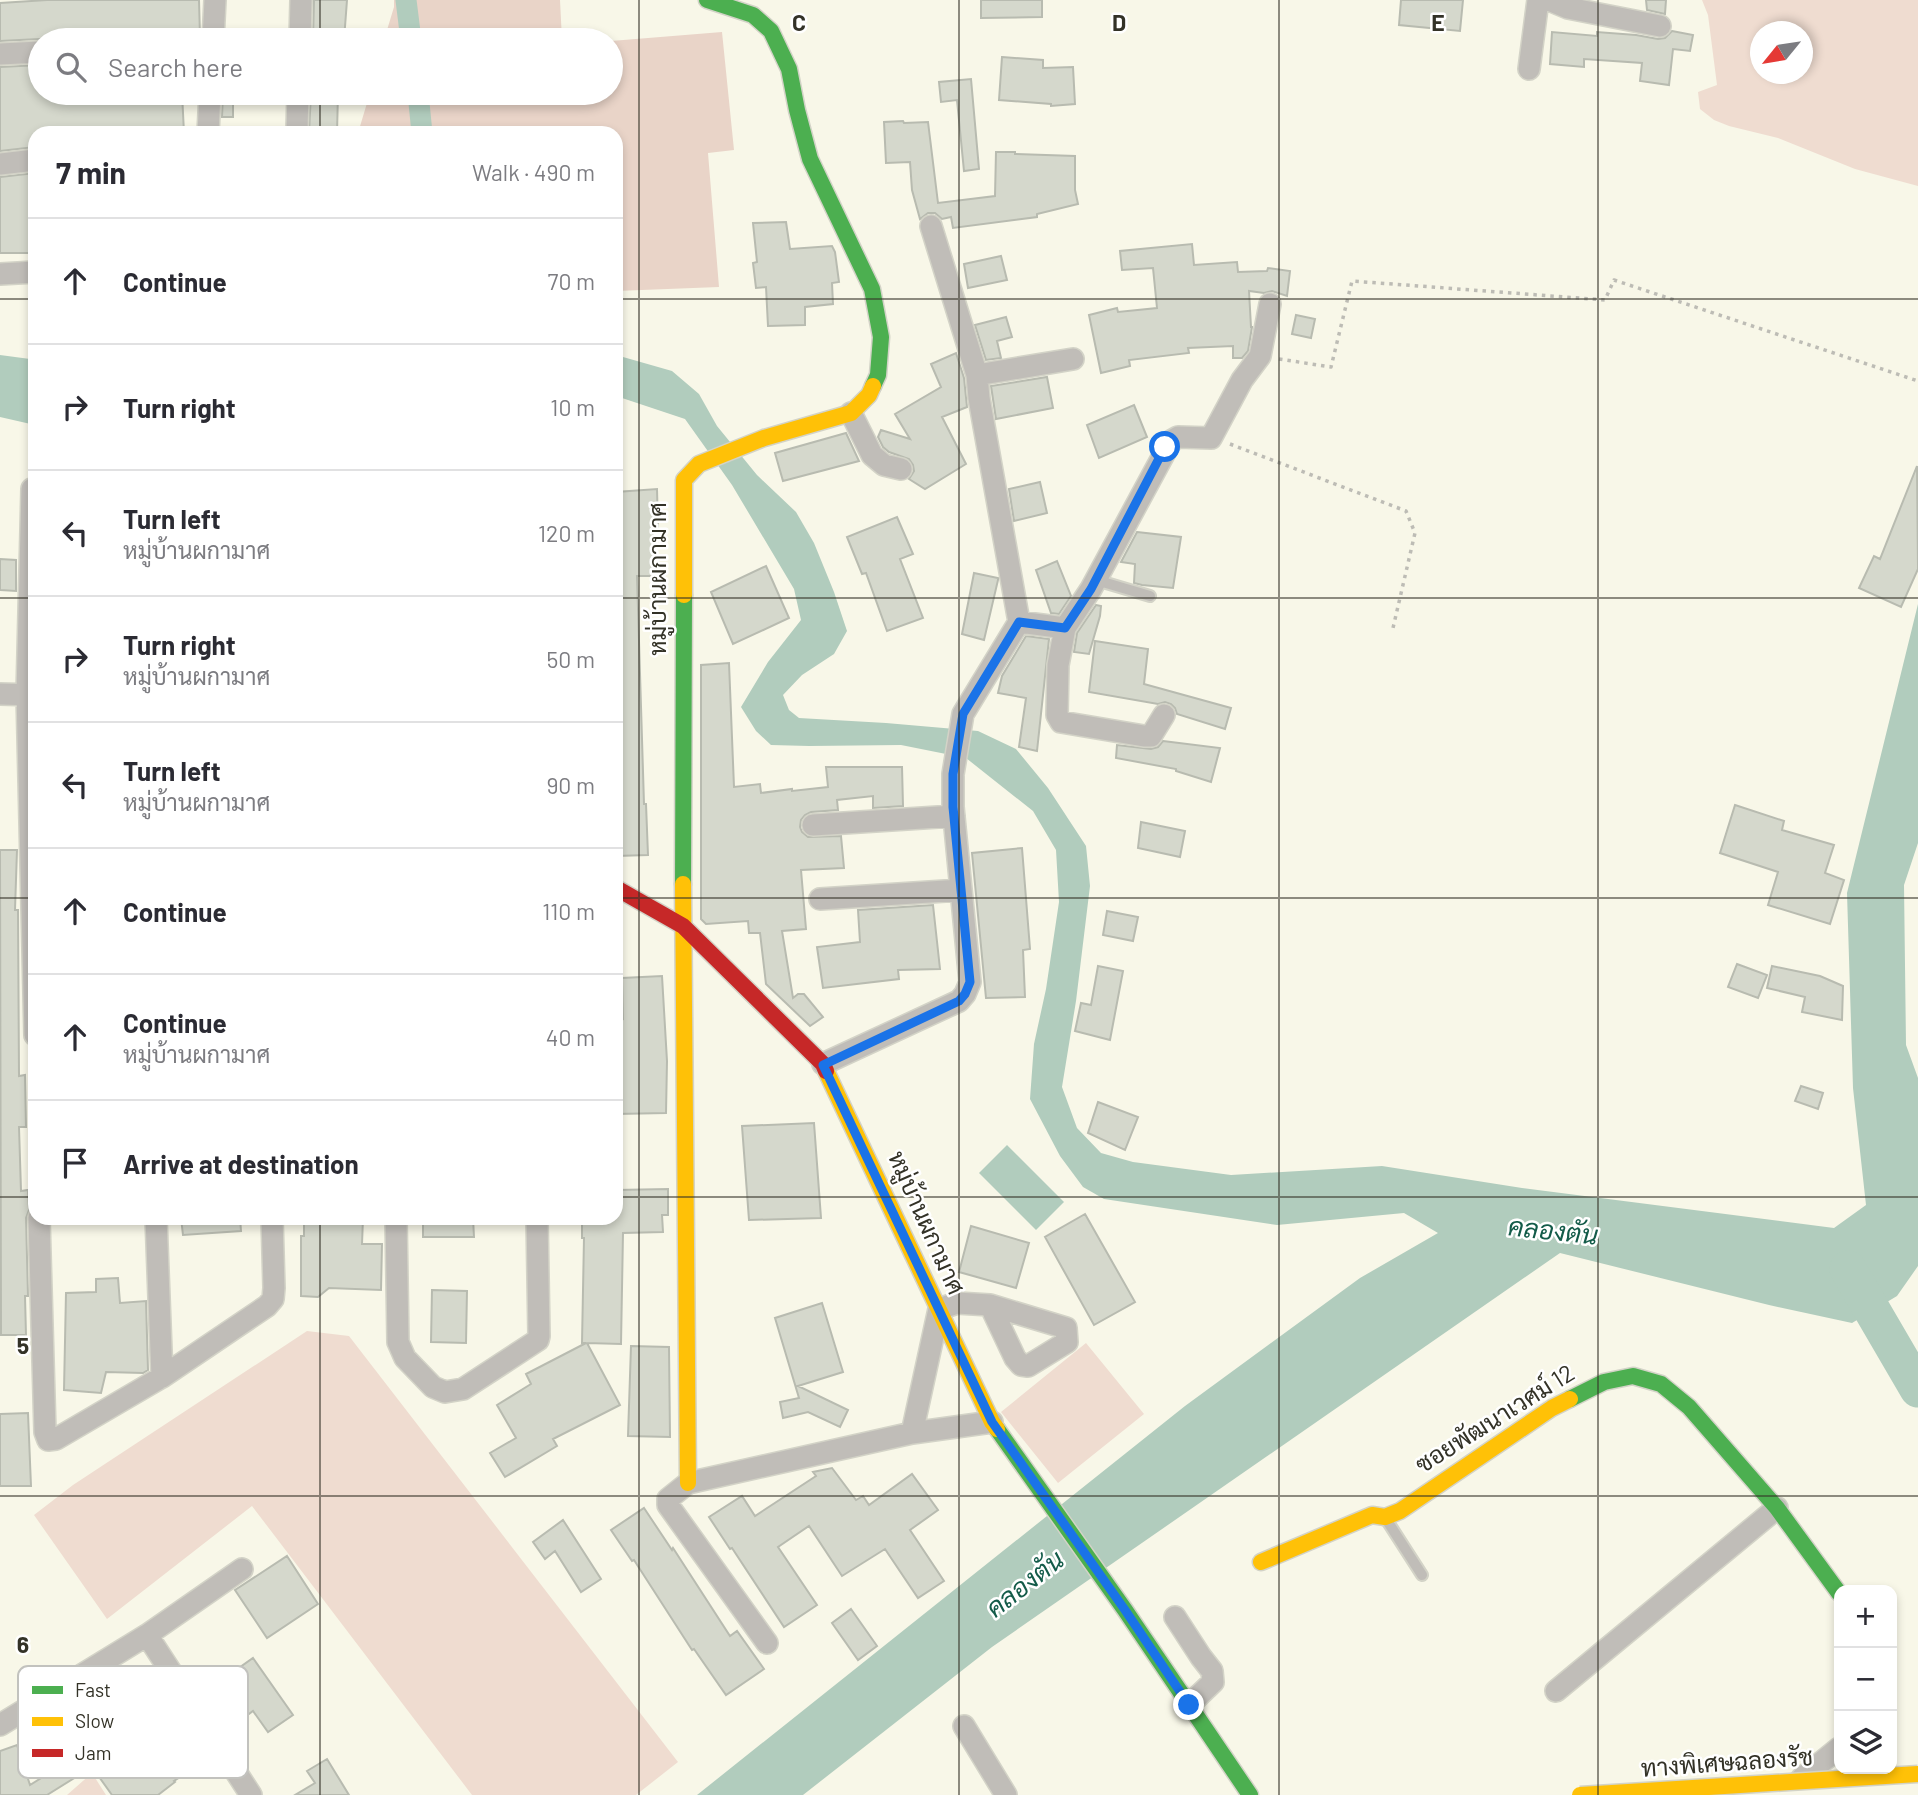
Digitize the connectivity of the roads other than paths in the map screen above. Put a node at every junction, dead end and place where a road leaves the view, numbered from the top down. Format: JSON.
{"nodes":[{"id":1,"x":215,"y":0,"type":"edge"},
{"id":2,"x":301,"y":0,"type":"edge"},
{"id":3,"x":707,"y":0,"type":"edge"},
{"id":4,"x":1538,"y":0,"type":"edge"},
{"id":5,"x":1549,"y":0,"type":"edge"},
{"id":6,"x":1660,"y":26,"type":"dead end"},
{"id":7,"x":214,"y":28,"type":"edge"},
{"id":8,"x":300,"y":28,"type":"edge"},
{"id":9,"x":28,"y":53,"type":"edge"},
{"id":10,"x":0,"y":54,"type":"edge"},
{"id":11,"x":1529,"y":69,"type":"dead end"},
{"id":12,"x":209,"y":105,"type":"edge"},
{"id":13,"x":298,"y":105,"type":"edge"},
{"id":14,"x":208,"y":126,"type":"edge"},
{"id":15,"x":297,"y":126,"type":"edge"},
{"id":16,"x":28,"y":161,"type":"edge"},
{"id":17,"x":0,"y":164,"type":"edge"},
{"id":18,"x":931,"y":226,"type":"dead end"},
{"id":19,"x":28,"y":272,"type":"edge"},
{"id":20,"x":0,"y":274,"type":"edge"},
{"id":21,"x":1270,"y":304,"type":"dead end"},
{"id":22,"x":1073,"y":359,"type":"dead end"},
{"id":23,"x":977,"y":375,"type":"junction"},
{"id":24,"x":851,"y":414,"type":"junction"},
{"id":25,"x":901,"y":469,"type":"dead end"},
{"id":26,"x":1096,"y":580,"type":"junction"},
{"id":27,"x":1150,"y":596,"type":"dead end"},
{"id":28,"x":1019,"y":622,"type":"junction"},
{"id":29,"x":1065,"y":628,"type":"junction"},
{"id":30,"x":0,"y":694,"type":"edge"},
{"id":31,"x":28,"y":694,"type":"edge"},
{"id":32,"x":1164,"y":715,"type":"dead end"},
{"id":33,"x":954,"y":816,"type":"junction"},
{"id":34,"x":813,"y":825,"type":"dead end"},
{"id":35,"x":961,"y":890,"type":"junction"},
{"id":36,"x":623,"y":892,"type":"edge"},
{"id":37,"x":820,"y":899,"type":"dead end"},
{"id":38,"x":683,"y":926,"type":"junction"},
{"id":39,"x":823,"y":1065,"type":"junction"},
{"id":40,"x":39,"y":1225,"type":"edge"},
{"id":41,"x":156,"y":1225,"type":"edge"},
{"id":42,"x":272,"y":1225,"type":"edge"},
{"id":43,"x":396,"y":1225,"type":"edge"},
{"id":44,"x":537,"y":1225,"type":"edge"},
{"id":45,"x":990,"y":1306,"type":"dead end"},
{"id":46,"x":939,"y":1309,"type":"junction"},
{"id":47,"x":162,"y":1377,"type":"junction"},
{"id":48,"x":992,"y":1422,"type":"junction"},
{"id":49,"x":912,"y":1433,"type":"junction"},
{"id":50,"x":688,"y":1483,"type":"junction"},
{"id":51,"x":1777,"y":1508,"type":"junction"},
{"id":52,"x":1384,"y":1517,"type":"junction"},
{"id":53,"x":1261,"y":1562,"type":"dead end"},
{"id":54,"x":242,"y":1569,"type":"dead end"},
{"id":55,"x":1422,"y":1575,"type":"dead end"},
{"id":56,"x":1834,"y":1586,"type":"edge"},
{"id":57,"x":1175,"y":1617,"type":"dead end"},
{"id":58,"x":147,"y":1635,"type":"junction"},
{"id":59,"x":767,"y":1643,"type":"dead end"},
{"id":60,"x":96,"y":1666,"type":"edge"},
{"id":61,"x":167,"y":1666,"type":"edge"},
{"id":62,"x":1556,"y":1692,"type":"dead end"},
{"id":63,"x":1189,"y":1705,"type":"junction"},
{"id":64,"x":18,"y":1714,"type":"edge"},
{"id":65,"x":0,"y":1725,"type":"edge"},
{"id":66,"x":964,"y":1726,"type":"dead end"},
{"id":67,"x":1834,"y":1752,"type":"edge"},
{"id":68,"x":1918,"y":1774,"type":"edge"},
{"id":69,"x":240,"y":1778,"type":"edge"},
{"id":70,"x":251,"y":1795,"type":"edge"},
{"id":71,"x":1006,"y":1795,"type":"edge"},
{"id":72,"x":1250,"y":1795,"type":"edge"},
{"id":73,"x":1580,"y":1795,"type":"edge"},
{"id":74,"x":1782,"y":1795,"type":"edge"}],
"edges":[{"from":1,"to":7,"type":"street"},
{"from":2,"to":8,"type":"street"},
{"from":3,"to":24,"type":"main road"},
{"from":4,"to":11,"type":"street"},
{"from":5,"to":6,"type":"street"},
{"from":9,"to":10,"type":"street"},
{"from":12,"to":14,"type":"street"},
{"from":13,"to":15,"type":"street"},
{"from":16,"to":17,"type":"street"},
{"from":18,"to":23,"type":"street"},
{"from":19,"to":20,"type":"street"},
{"from":21,"to":26,"type":"street"},
{"from":22,"to":23,"type":"street"},
{"from":23,"to":28,"type":"street"},
{"from":24,"to":25,"type":"street"},
{"from":24,"to":38,"type":"main road","name":"หมู่บ้านผกามาศ"},
{"from":26,"to":27,"type":"lane"},
{"from":26,"to":29,"type":"street"},
{"from":28,"to":29,"type":"street"},
{"from":28,"to":33,"type":"street"},
{"from":29,"to":32,"type":"street"},
{"from":30,"to":31,"type":"street"},
{"from":33,"to":34,"type":"street"},
{"from":33,"to":35,"type":"street"},
{"from":35,"to":37,"type":"street"},
{"from":35,"to":39,"type":"street"},
{"from":36,"to":38,"type":"main road","name":"หมู่บ้านผกามาศ"},
{"from":38,"to":39,"type":"main road","name":"หมู่บ้านผกามาศ"},
{"from":38,"to":50,"type":"main road","name":"หมู่บ้านผกามาศ"},
{"from":39,"to":46,"type":"main road","name":"หมู่บ้านผกามาศ"},
{"from":40,"to":47,"type":"street"},
{"from":41,"to":47,"type":"street"},
{"from":42,"to":47,"type":"street"},
{"from":43,"to":44,"type":"street"},
{"from":45,"to":46,"type":"street"},
{"from":46,"to":48,"type":"main road"},
{"from":46,"to":49,"type":"street","name":"หมู่บ้านผกามาศ"},
{"from":48,"to":49,"type":"street"},
{"from":48,"to":63,"type":"main road"},
{"from":49,"to":50,"type":"street"},
{"from":50,"to":59,"type":"street"},
{"from":51,"to":52,"type":"main road","name":"ซอยพัฒนาเวศม์ 12"},
{"from":51,"to":56,"type":"main road","name":"ซอยพัฒนาเวศม์ 12"},
{"from":51,"to":62,"type":"street"},
{"from":52,"to":53,"type":"main road","name":"ซอยพัฒนาเวศม์ 12"},
{"from":52,"to":55,"type":"lane"},
{"from":54,"to":58,"type":"street"},
{"from":57,"to":63,"type":"street"},
{"from":58,"to":60,"type":"street"},
{"from":58,"to":61,"type":"street"},
{"from":63,"to":72,"type":"main road"},
{"from":64,"to":65,"type":"street"},
{"from":66,"to":71,"type":"street"},
{"from":67,"to":74,"type":"street"},
{"from":68,"to":73,"type":"main road","name":"ทางพิเศษฉลองรัช","bridge":true},
{"from":69,"to":70,"type":"street"}]}
